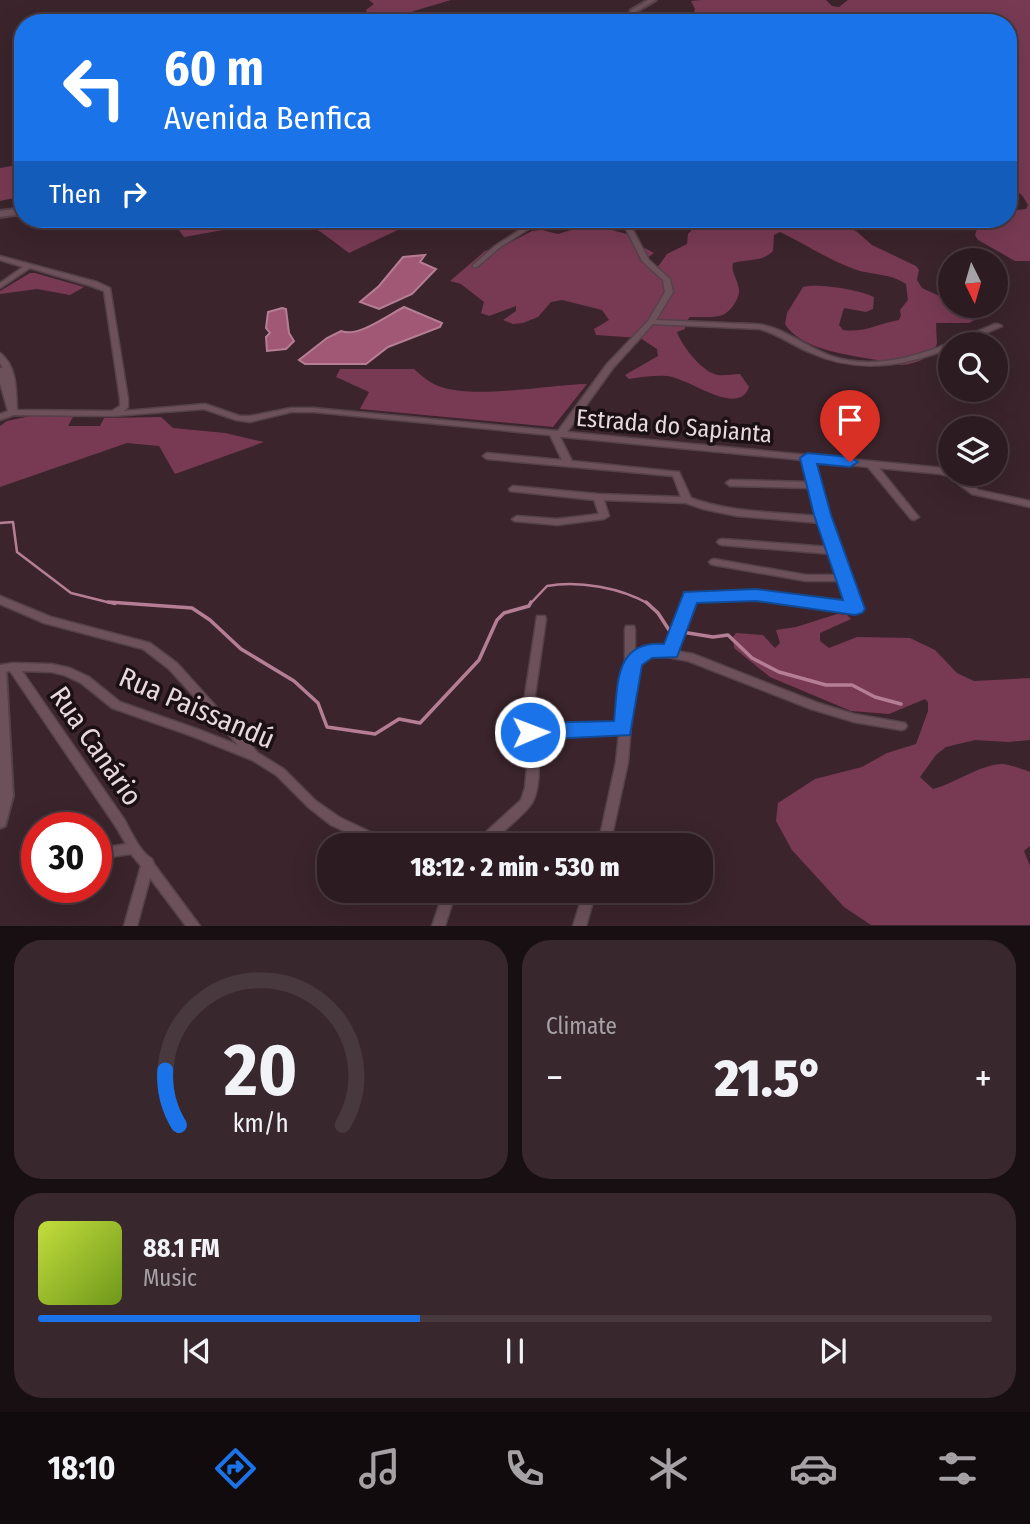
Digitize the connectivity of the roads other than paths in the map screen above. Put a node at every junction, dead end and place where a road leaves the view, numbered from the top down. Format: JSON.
{"nodes":[{"id":1,"x":653,"y":0,"type":"edge"},
{"id":2,"x":632,"y":14,"type":"edge"},
{"id":3,"x":527,"y":228,"type":"edge"},
{"id":4,"x":629,"y":228,"type":"edge"},
{"id":5,"x":0,"y":258,"type":"edge"},
{"id":6,"x":29,"y":266,"type":"junction"},
{"id":7,"x":475,"y":266,"type":"dead end"},
{"id":8,"x":0,"y":286,"type":"edge"},
{"id":9,"x":652,"y":322,"type":"junction"},
{"id":10,"x":998,"y":326,"type":"dead end"},
{"id":11,"x":983,"y":332,"type":"edge"},
{"id":12,"x":938,"y":349,"type":"edge"},
{"id":13,"x":0,"y":356,"type":"edge"},
{"id":14,"x":0,"y":370,"type":"edge"},
{"id":15,"x":13,"y":412,"type":"junction"},
{"id":16,"x":113,"y":414,"type":"junction"},
{"id":17,"x":0,"y":417,"type":"edge"},
{"id":18,"x":557,"y":435,"type":"junction"},
{"id":19,"x":487,"y":456,"type":"dead end"},
{"id":20,"x":807,"y":458,"type":"junction"},
{"id":21,"x":568,"y":463,"type":"junction"},
{"id":22,"x":871,"y":464,"type":"junction"},
{"id":23,"x":938,"y":471,"type":"edge"},
{"id":24,"x":730,"y":483,"type":"dead end"},
{"id":25,"x":814,"y":485,"type":"junction"},
{"id":26,"x":967,"y":486,"type":"edge"},
{"id":27,"x":513,"y":489,"type":"dead end"},
{"id":28,"x":598,"y":497,"type":"junction"},
{"id":29,"x":687,"y":500,"type":"junction"},
{"id":30,"x":1030,"y":504,"type":"edge"},
{"id":31,"x":914,"y":517,"type":"dead end"},
{"id":32,"x":517,"y":519,"type":"dead end"},
{"id":33,"x":824,"y":520,"type":"junction"},
{"id":34,"x":722,"y":542,"type":"dead end"},
{"id":35,"x":834,"y":551,"type":"junction"},
{"id":36,"x":714,"y":562,"type":"dead end"},
{"id":37,"x":845,"y":578,"type":"junction"},
{"id":38,"x":0,"y":600,"type":"edge"},
{"id":39,"x":541,"y":619,"type":"dead end"},
{"id":40,"x":630,"y":629,"type":"dead end"},
{"id":41,"x":670,"y":652,"type":"junction"},
{"id":42,"x":4,"y":669,"type":"edge"},
{"id":43,"x":629,"y":677,"type":"junction"},
{"id":44,"x":901,"y":726,"type":"dead end"},
{"id":45,"x":623,"y":729,"type":"junction"},
{"id":46,"x":530,"y":732,"type":"junction"},
{"id":47,"x":256,"y":757,"type":"junction"},
{"id":48,"x":0,"y":822,"type":"edge"},
{"id":49,"x":360,"y":833,"type":"edge"},
{"id":50,"x":493,"y":833,"type":"edge"},
{"id":51,"x":607,"y":833,"type":"edge"},
{"id":52,"x":134,"y":848,"type":"junction"},
{"id":53,"x":112,"y":851,"type":"edge"},
{"id":54,"x":148,"y":863,"type":"junction"},
{"id":55,"x":446,"y":903,"type":"edge"},
{"id":56,"x":586,"y":903,"type":"edge"},
{"id":57,"x":130,"y":926,"type":"edge"},
{"id":58,"x":194,"y":926,"type":"edge"},
{"id":59,"x":438,"y":926,"type":"edge"},
{"id":60,"x":579,"y":926,"type":"edge"}],
"edges":[{"from":1,"to":2,"type":"main road"},
{"from":3,"to":7,"type":"street"},
{"from":4,"to":9,"type":"street","name":"Estrada do Sapianta"},
{"from":5,"to":6,"type":"street"},
{"from":6,"to":8,"type":"street"},
{"from":6,"to":16,"type":"street"},
{"from":9,"to":12,"type":"street"},
{"from":9,"to":18,"type":"street","name":"Estrada do Sapianta"},
{"from":10,"to":11,"type":"street"},
{"from":13,"to":15,"type":"street"},
{"from":14,"to":15,"type":"street"},
{"from":15,"to":16,"type":"street","name":"Estrada do Sapianta"},
{"from":15,"to":17,"type":"street"},
{"from":16,"to":18,"type":"street","name":"Estrada do Sapianta"},
{"from":18,"to":20,"type":"street","name":"Estrada do Sapianta"},
{"from":18,"to":21,"type":"street"},
{"from":19,"to":21,"type":"street"},
{"from":20,"to":22,"type":"street","name":"Estrada do Sapianta"},
{"from":20,"to":25,"type":"street"},
{"from":21,"to":29,"type":"street"},
{"from":22,"to":23,"type":"street","name":"Estrada do Sapianta"},
{"from":22,"to":31,"type":"street"},
{"from":24,"to":25,"type":"street"},
{"from":25,"to":33,"type":"street"},
{"from":26,"to":30,"type":"street","name":"Estrada do Sapianta"},
{"from":27,"to":28,"type":"street"},
{"from":28,"to":29,"type":"street"},
{"from":28,"to":32,"type":"street"},
{"from":29,"to":33,"type":"street"},
{"from":33,"to":35,"type":"street"},
{"from":34,"to":35,"type":"street"},
{"from":35,"to":37,"type":"street"},
{"from":36,"to":37,"type":"street"},
{"from":37,"to":41,"type":"street"},
{"from":38,"to":47,"type":"street"},
{"from":39,"to":46,"type":"street"},
{"from":40,"to":43,"type":"street"},
{"from":41,"to":43,"type":"street"},
{"from":41,"to":44,"type":"street"},
{"from":42,"to":47,"type":"street","name":"Rua Paissandú"},
{"from":42,"to":48,"type":"street"},
{"from":42,"to":52,"type":"street","name":"Rua Canário"},
{"from":43,"to":45,"type":"street"},
{"from":45,"to":46,"type":"street"},
{"from":45,"to":51,"type":"street"},
{"from":46,"to":50,"type":"street"},
{"from":47,"to":49,"type":"street","name":"Rua Paissandú"},
{"from":52,"to":53,"type":"street"},
{"from":52,"to":54,"type":"street","name":"Rua Canário"},
{"from":54,"to":57,"type":"street"},
{"from":54,"to":58,"type":"street","name":"Rua Canário"},
{"from":55,"to":59,"type":"street"},
{"from":56,"to":60,"type":"street"}]}
